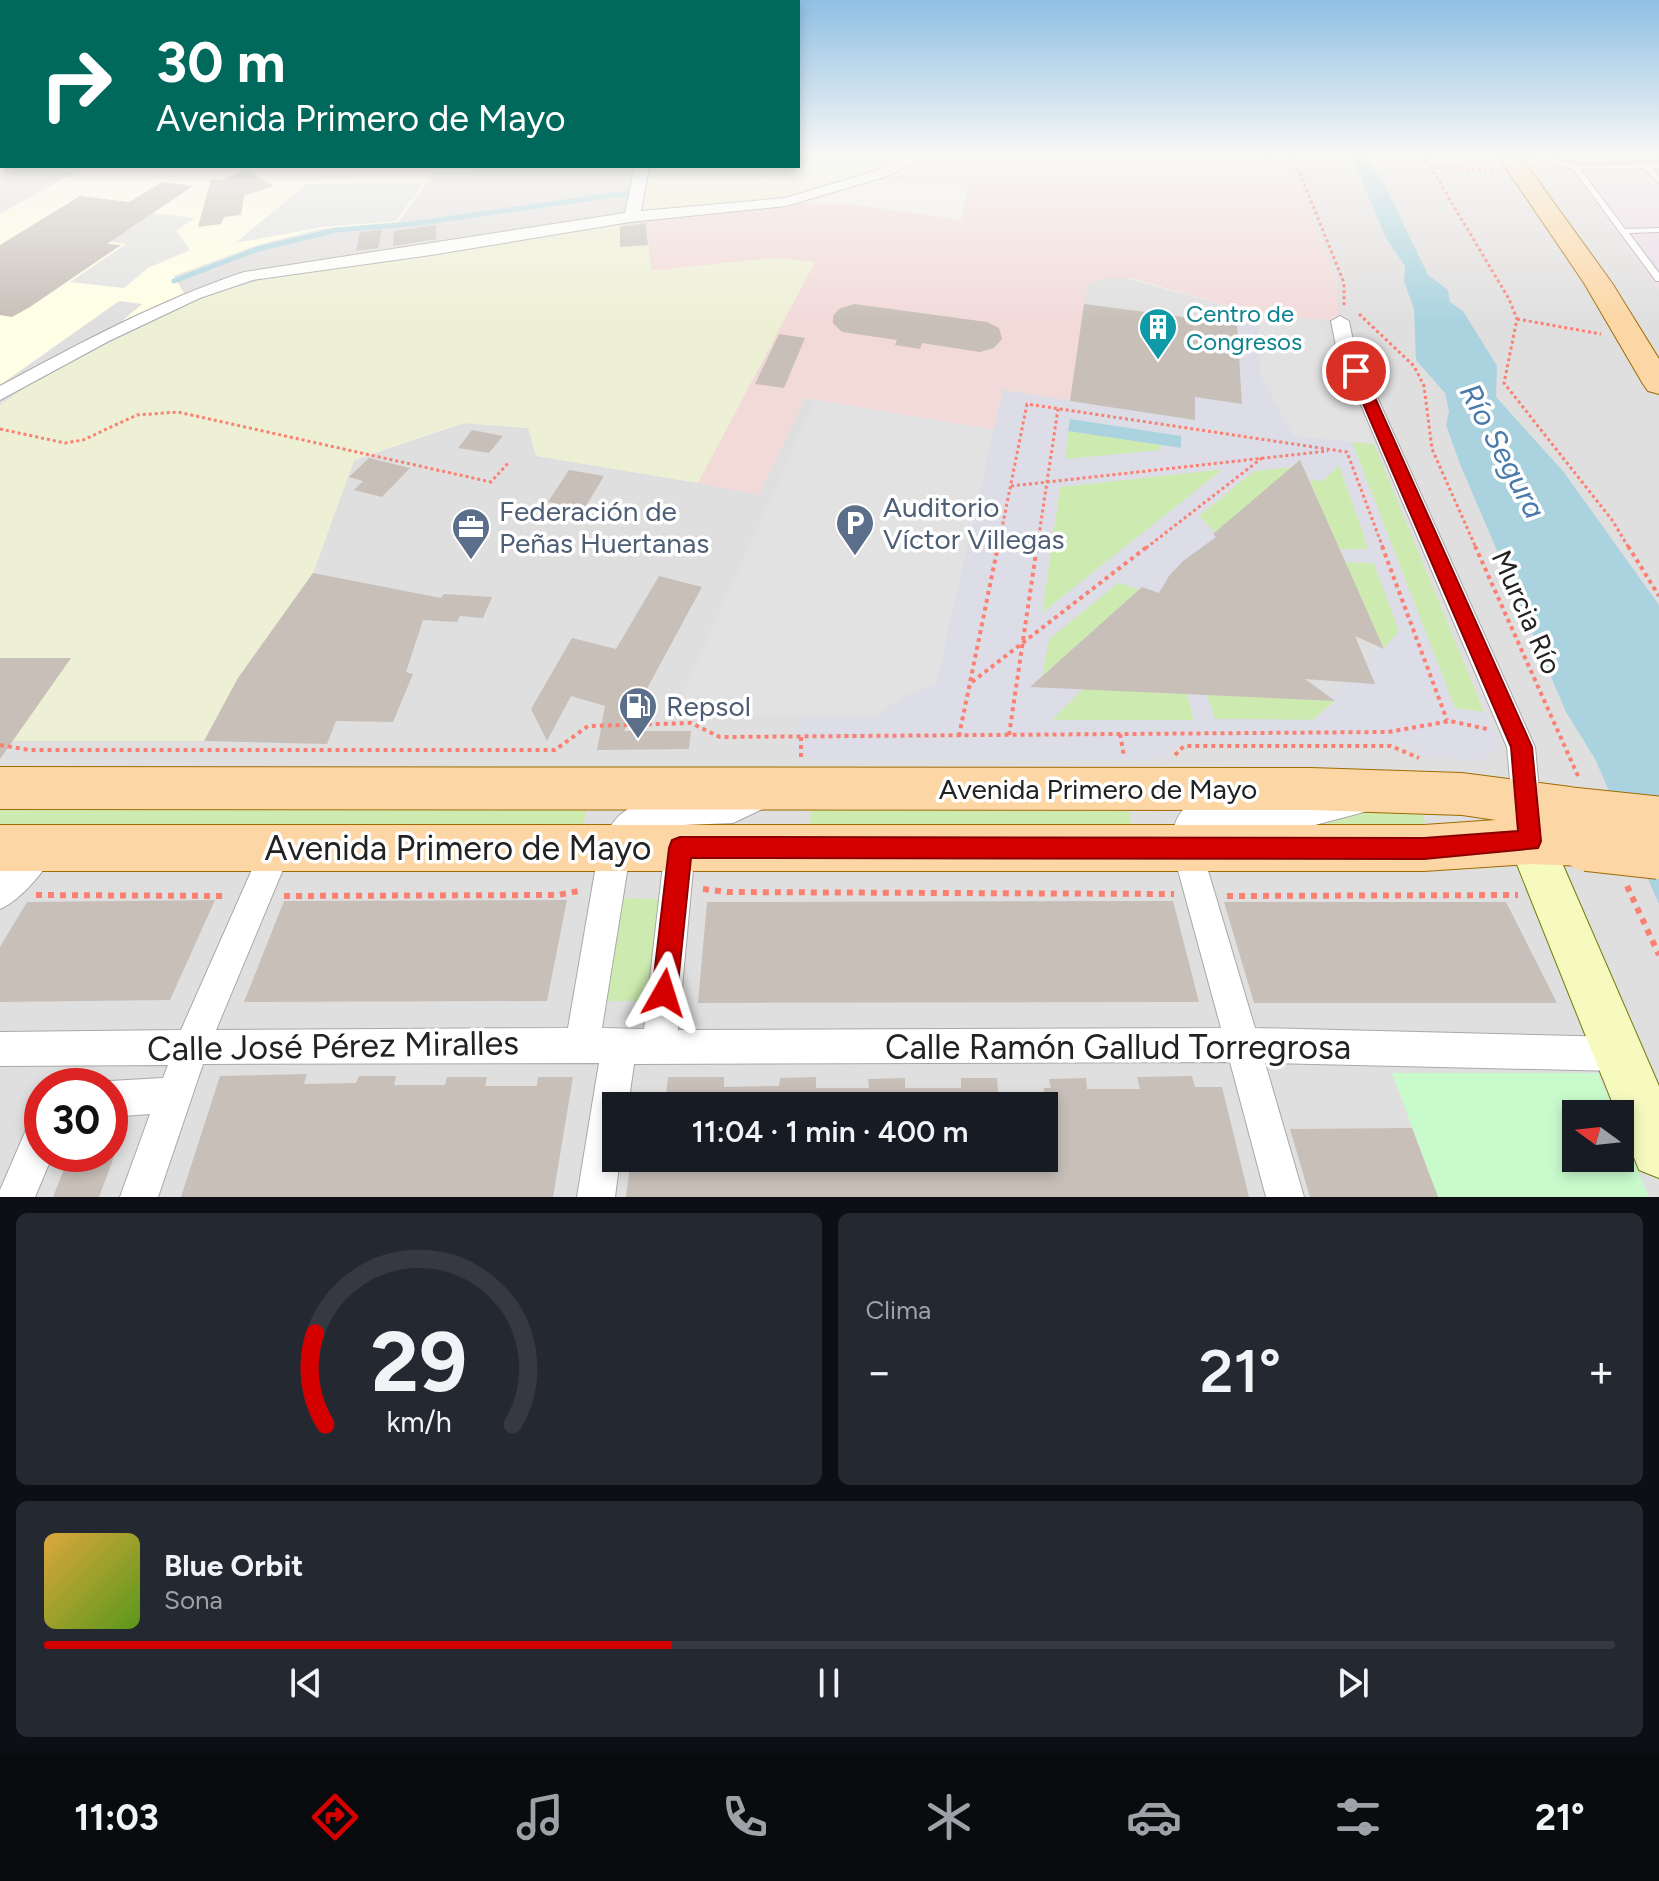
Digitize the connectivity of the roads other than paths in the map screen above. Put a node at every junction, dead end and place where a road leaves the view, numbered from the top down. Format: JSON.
{"nodes":[{"id":1,"x":633,"y":212,"type":"edge"},
{"id":2,"x":683,"y":212,"type":"edge"},
{"id":3,"x":1556,"y":212,"type":"edge"},
{"id":4,"x":1568,"y":212,"type":"edge"},
{"id":5,"x":1608,"y":212,"type":"edge"},
{"id":6,"x":630,"y":217,"type":"junction"},
{"id":7,"x":1659,"y":230,"type":"edge"},
{"id":8,"x":1622,"y":231,"type":"junction"},
{"id":9,"x":1659,"y":279,"type":"edge"},
{"id":10,"x":1630,"y":286,"type":"dead end"},
{"id":11,"x":1348,"y":311,"type":"road end"},
{"id":12,"x":1659,"y":384,"type":"edge"},
{"id":13,"x":0,"y":394,"type":"edge"},
{"id":14,"x":0,"y":788,"type":"edge"},
{"id":15,"x":585,"y":788,"type":"junction"},
{"id":16,"x":776,"y":788,"type":"junction"},
{"id":17,"x":1396,"y":792,"type":"junction"},
{"id":18,"x":1659,"y":818,"type":"edge"},
{"id":19,"x":1570,"y":825,"type":"edge"},
{"id":20,"x":20,"y":848,"type":"edge"},
{"id":21,"x":277,"y":848,"type":"junction"},
{"id":22,"x":1189,"y":848,"type":"junction"},
{"id":23,"x":646,"y":855,"type":"junction"},
{"id":24,"x":15,"y":895,"type":"edge"},
{"id":25,"x":582,"y":1045,"type":"junction"},
{"id":26,"x":1242,"y":1045,"type":"junction"},
{"id":27,"x":619,"y":1046,"type":"junction"},
{"id":28,"x":659,"y":1047,"type":"junction"},
{"id":29,"x":191,"y":1048,"type":"junction"},
{"id":30,"x":0,"y":1049,"type":"edge"},
{"id":31,"x":1618,"y":1054,"type":"junction"},
{"id":32,"x":174,"y":1095,"type":"junction"},
{"id":33,"x":128,"y":1098,"type":"edge"},
{"id":34,"x":1659,"y":1150,"type":"edge"},
{"id":35,"x":27,"y":1172,"type":"edge"},
{"id":36,"x":16,"y":1197,"type":"edge"},
{"id":37,"x":139,"y":1197,"type":"edge"},
{"id":38,"x":596,"y":1197,"type":"edge"},
{"id":39,"x":1285,"y":1197,"type":"edge"}],
"edges":[{"from":1,"to":6,"type":"street"},
{"from":2,"to":6,"type":"street"},
{"from":3,"to":12,"type":"main road"},
{"from":4,"to":10,"type":"main road"},
{"from":5,"to":8,"type":"lane"},
{"from":6,"to":13,"type":"street"},
{"from":7,"to":8,"type":"lane"},
{"from":8,"to":9,"type":"lane"},
{"from":11,"to":19,"type":"street"},
{"from":14,"to":15,"type":"main road","name":"Avenida Primero de Mayo"},
{"from":15,"to":16,"type":"main road","name":"Avenida Primero de Mayo"},
{"from":15,"to":23,"type":"street"},
{"from":16,"to":17,"type":"main road","name":"Avenida Primero de Mayo"},
{"from":16,"to":23,"type":"street"},
{"from":17,"to":19,"type":"main road","name":"Avenida Primero de Mayo"},
{"from":17,"to":22,"type":"street"},
{"from":18,"to":19,"type":"main road","bridge":true},
{"from":19,"to":22,"type":"main road","name":"Avenida Primero de Mayo"},
{"from":19,"to":31,"type":"main road"},
{"from":20,"to":21,"type":"main road","name":"Avenida Primero de Mayo"},
{"from":20,"to":24,"type":"street"},
{"from":21,"to":23,"type":"main road","name":"Avenida Primero de Mayo"},
{"from":21,"to":29,"type":"street"},
{"from":22,"to":23,"type":"main road","name":"Avenida Primero de Mayo"},
{"from":22,"to":26,"type":"street"},
{"from":23,"to":25,"type":"street"},
{"from":23,"to":28,"type":"street"},
{"from":25,"to":27,"type":"street","name":"Calle José Pérez Miralles"},
{"from":25,"to":29,"type":"street","name":"Calle José Pérez Miralles"},
{"from":26,"to":28,"type":"street","name":"Calle Ramón Gallud Torregrosa"},
{"from":26,"to":31,"type":"street","name":"Calle Ramón Gallud Torregrosa"},
{"from":26,"to":39,"type":"street"},
{"from":27,"to":28,"type":"street","name":"Calle Ramón Gallud Torregrosa"},
{"from":27,"to":38,"type":"street"},
{"from":29,"to":30,"type":"street","name":"Calle José Pérez Miralles"},
{"from":29,"to":32,"type":"street"},
{"from":31,"to":34,"type":"main road"},
{"from":32,"to":33,"type":"street"},
{"from":32,"to":37,"type":"street"},
{"from":35,"to":36,"type":"street"}]}
